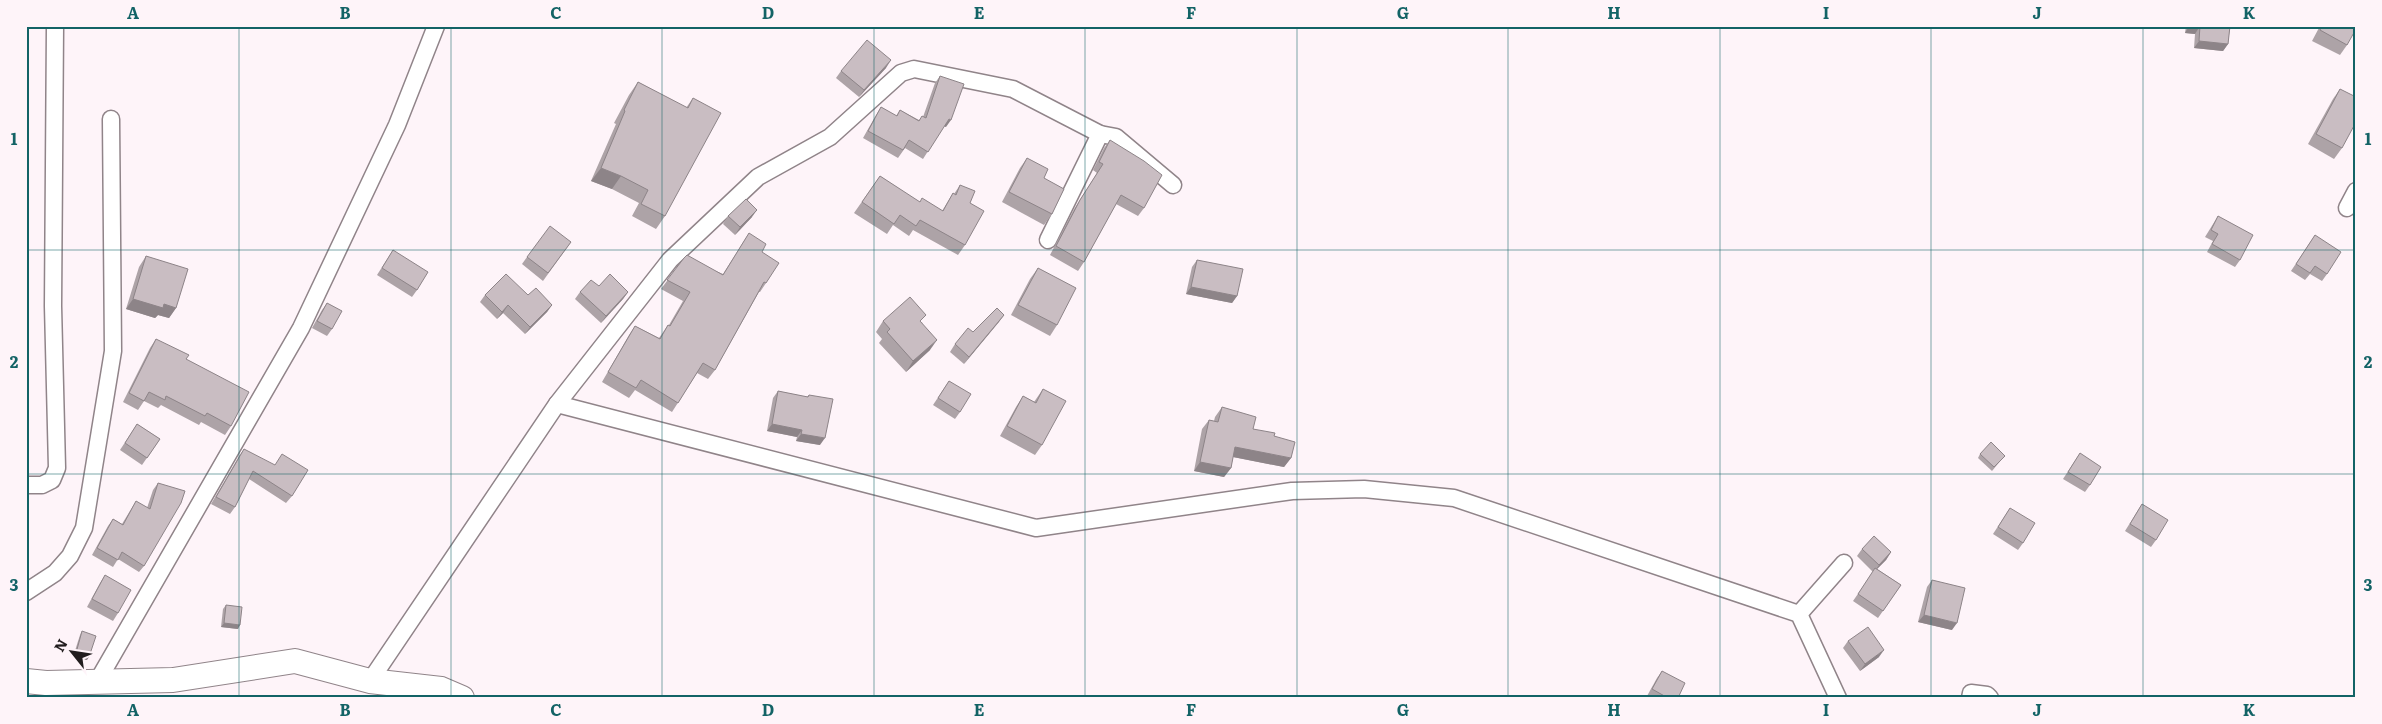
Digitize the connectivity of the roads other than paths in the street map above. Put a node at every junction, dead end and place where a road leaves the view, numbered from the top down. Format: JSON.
{"nodes":[{"id":1,"x":55,"y":26,"type":"edge"},
{"id":2,"x":436,"y":26,"type":"edge"},
{"id":3,"x":111,"y":120,"type":"dead end"},
{"id":4,"x":1100,"y":134,"type":"junction"},
{"id":5,"x":1173,"y":185,"type":"dead end"},
{"id":6,"x":2356,"y":191,"type":"edge"},
{"id":7,"x":2347,"y":208,"type":"dead end"},
{"id":8,"x":1048,"y":240,"type":"dead end"},
{"id":9,"x":557,"y":404,"type":"junction"},
{"id":10,"x":26,"y":485,"type":"edge"},
{"id":11,"x":1844,"y":564,"type":"dead end"},
{"id":12,"x":26,"y":592,"type":"edge"},
{"id":13,"x":1800,"y":614,"type":"junction"},
{"id":14,"x":370,"y":680,"type":"junction"},
{"id":15,"x":26,"y":681,"type":"edge"},
{"id":16,"x":97,"y":682,"type":"junction"},
{"id":17,"x":462,"y":698,"type":"edge"},
{"id":18,"x":1838,"y":698,"type":"edge"},
{"id":19,"x":1970,"y":698,"type":"edge"},
{"id":20,"x":1990,"y":698,"type":"edge"}],
"edges":[{"from":1,"to":10,"type":"street"},
{"from":2,"to":16,"type":"street"},
{"from":3,"to":12,"type":"street"},
{"from":4,"to":5,"type":"street"},
{"from":4,"to":8,"type":"street"},
{"from":4,"to":9,"type":"street"},
{"from":6,"to":7,"type":"street"},
{"from":9,"to":13,"type":"street"},
{"from":9,"to":14,"type":"street"},
{"from":11,"to":13,"type":"street"},
{"from":13,"to":18,"type":"street"},
{"from":14,"to":16,"type":"main road"},
{"from":14,"to":17,"type":"main road"},
{"from":15,"to":16,"type":"main road"},
{"from":19,"to":20,"type":"street"}]}
